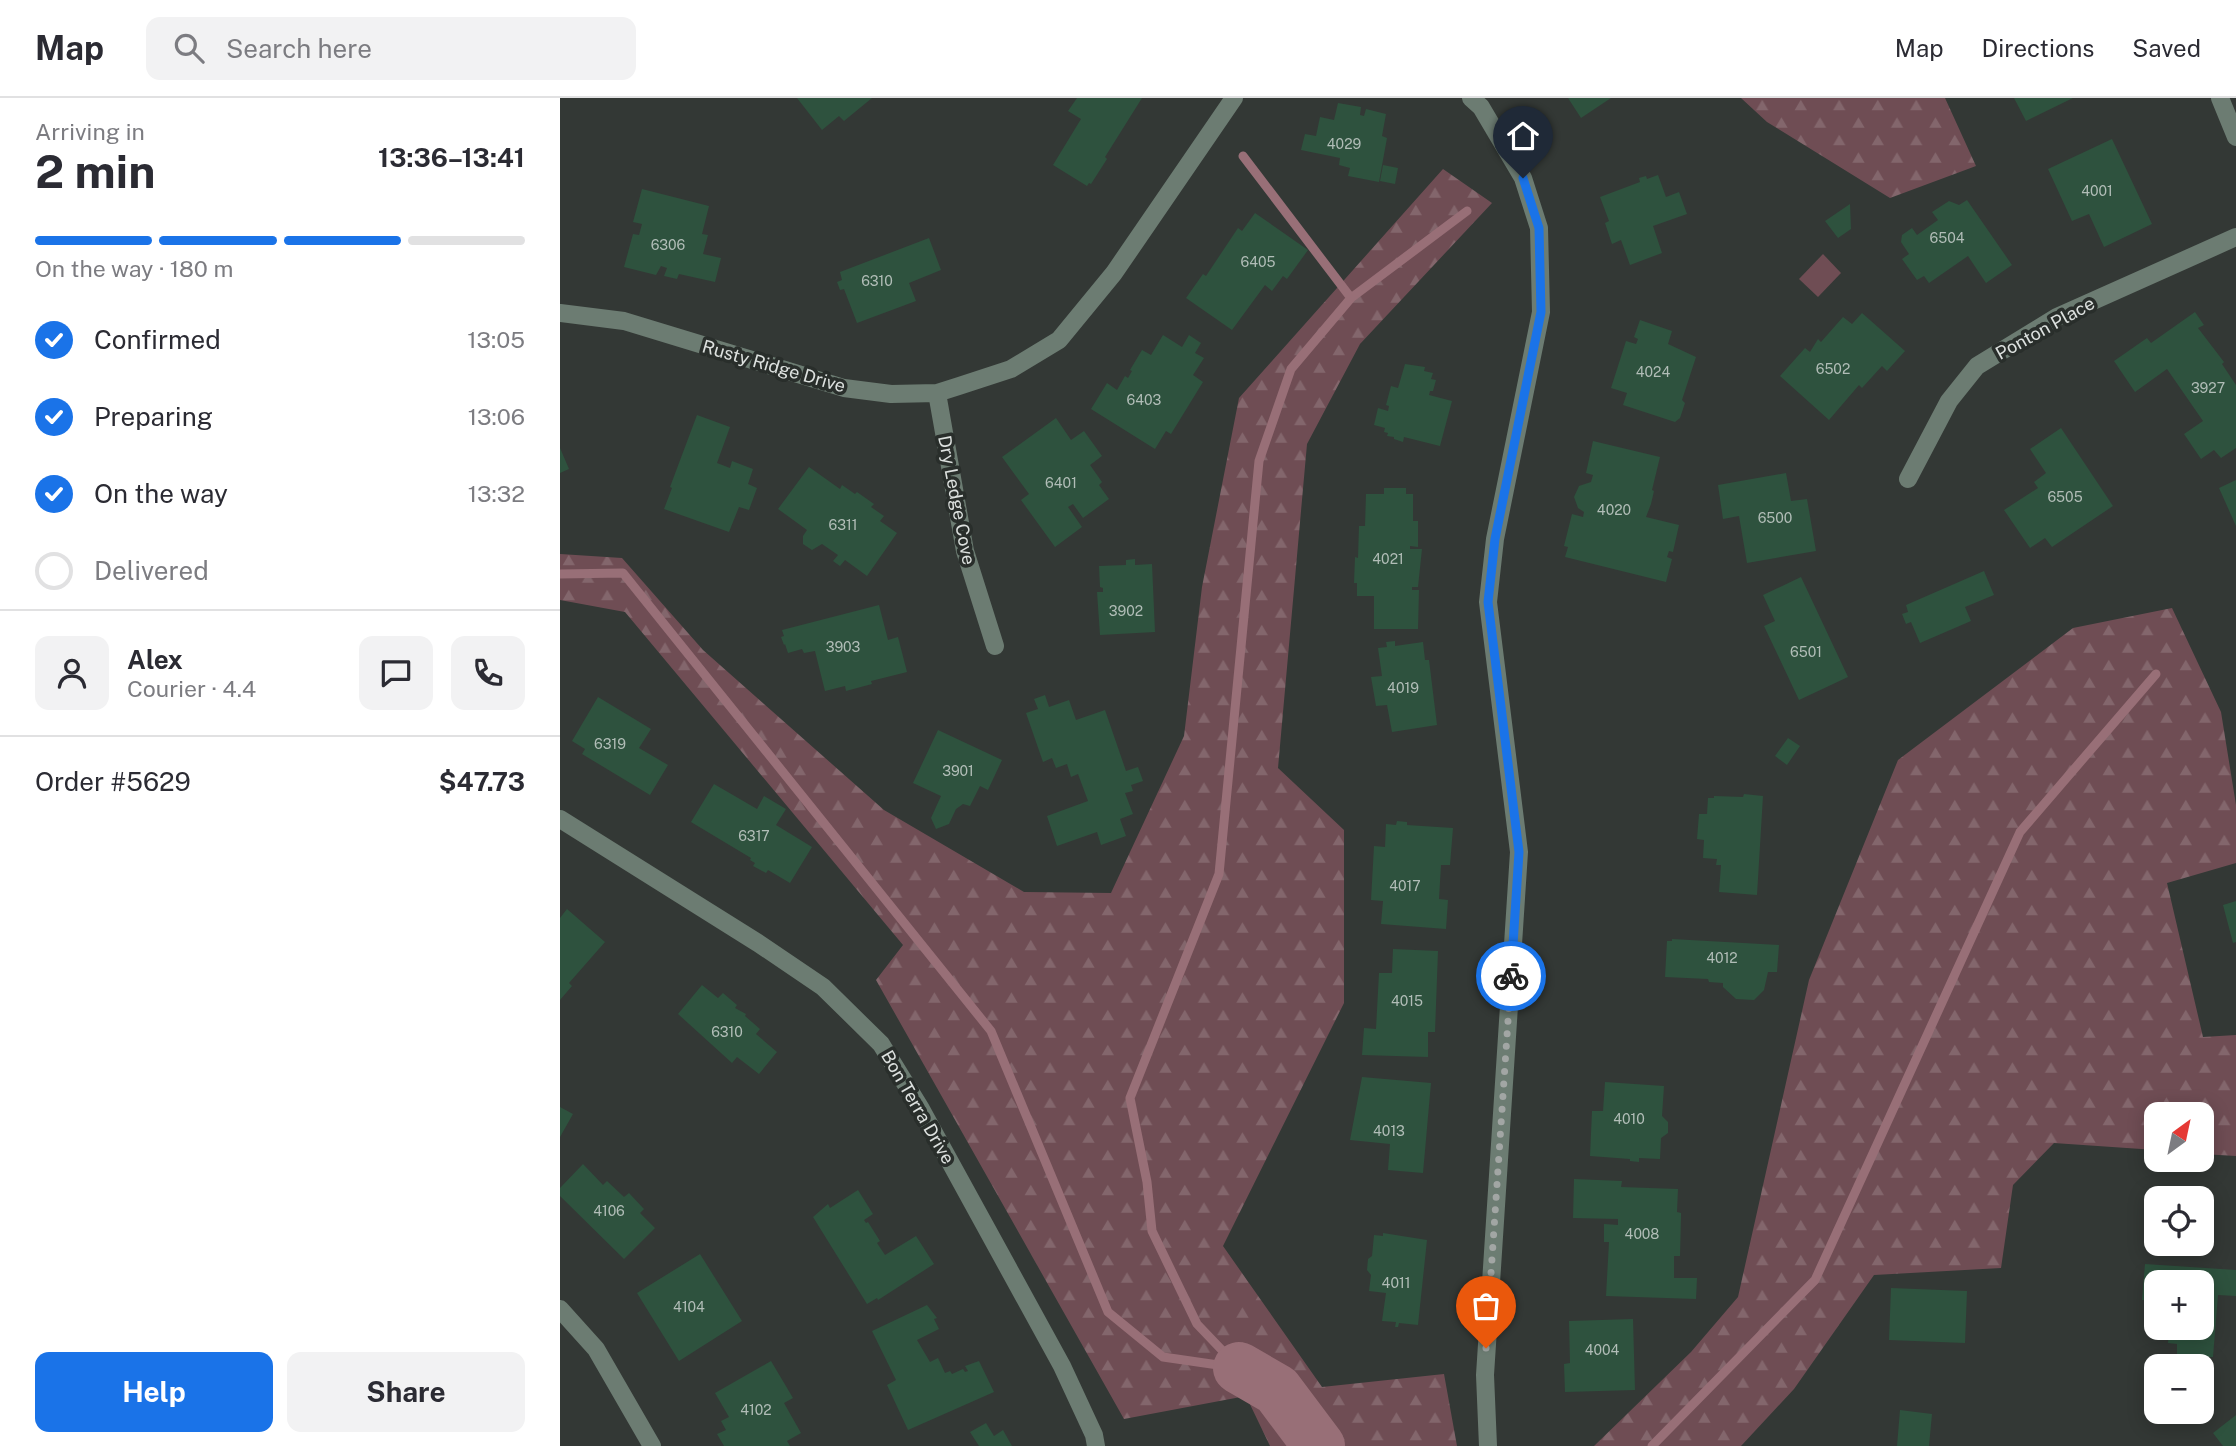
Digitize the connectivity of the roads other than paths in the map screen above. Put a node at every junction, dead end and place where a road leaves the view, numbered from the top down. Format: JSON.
{"nodes":[{"id":1,"x":1234,"y":98,"type":"edge"},
{"id":2,"x":1471,"y":98,"type":"edge"},
{"id":3,"x":2220,"y":98,"type":"edge"},
{"id":4,"x":2236,"y":137,"type":"edge"},
{"id":5,"x":2236,"y":236,"type":"edge"},
{"id":6,"x":560,"y":313,"type":"edge"},
{"id":7,"x":937,"y":393,"type":"junction"},
{"id":8,"x":1908,"y":479,"type":"dead end"},
{"id":9,"x":995,"y":646,"type":"dead end"},
{"id":10,"x":560,"y":819,"type":"edge"},
{"id":11,"x":560,"y":1309,"type":"edge"},
{"id":12,"x":652,"y":1446,"type":"edge"},
{"id":13,"x":1096,"y":1446,"type":"edge"},
{"id":14,"x":1488,"y":1446,"type":"edge"}],
"edges":[{"from":1,"to":7,"type":"street","name":"Rusty Ridge Drive"},
{"from":2,"to":14,"type":"street"},
{"from":3,"to":4,"type":"street"},
{"from":5,"to":8,"type":"street","name":"Ponton Place"},
{"from":6,"to":7,"type":"street","name":"Rusty Ridge Drive"},
{"from":7,"to":9,"type":"street","name":"Dry Ledge Cove"},
{"from":10,"to":13,"type":"street","name":"Bon Terra Drive"},
{"from":11,"to":12,"type":"street"}]}
